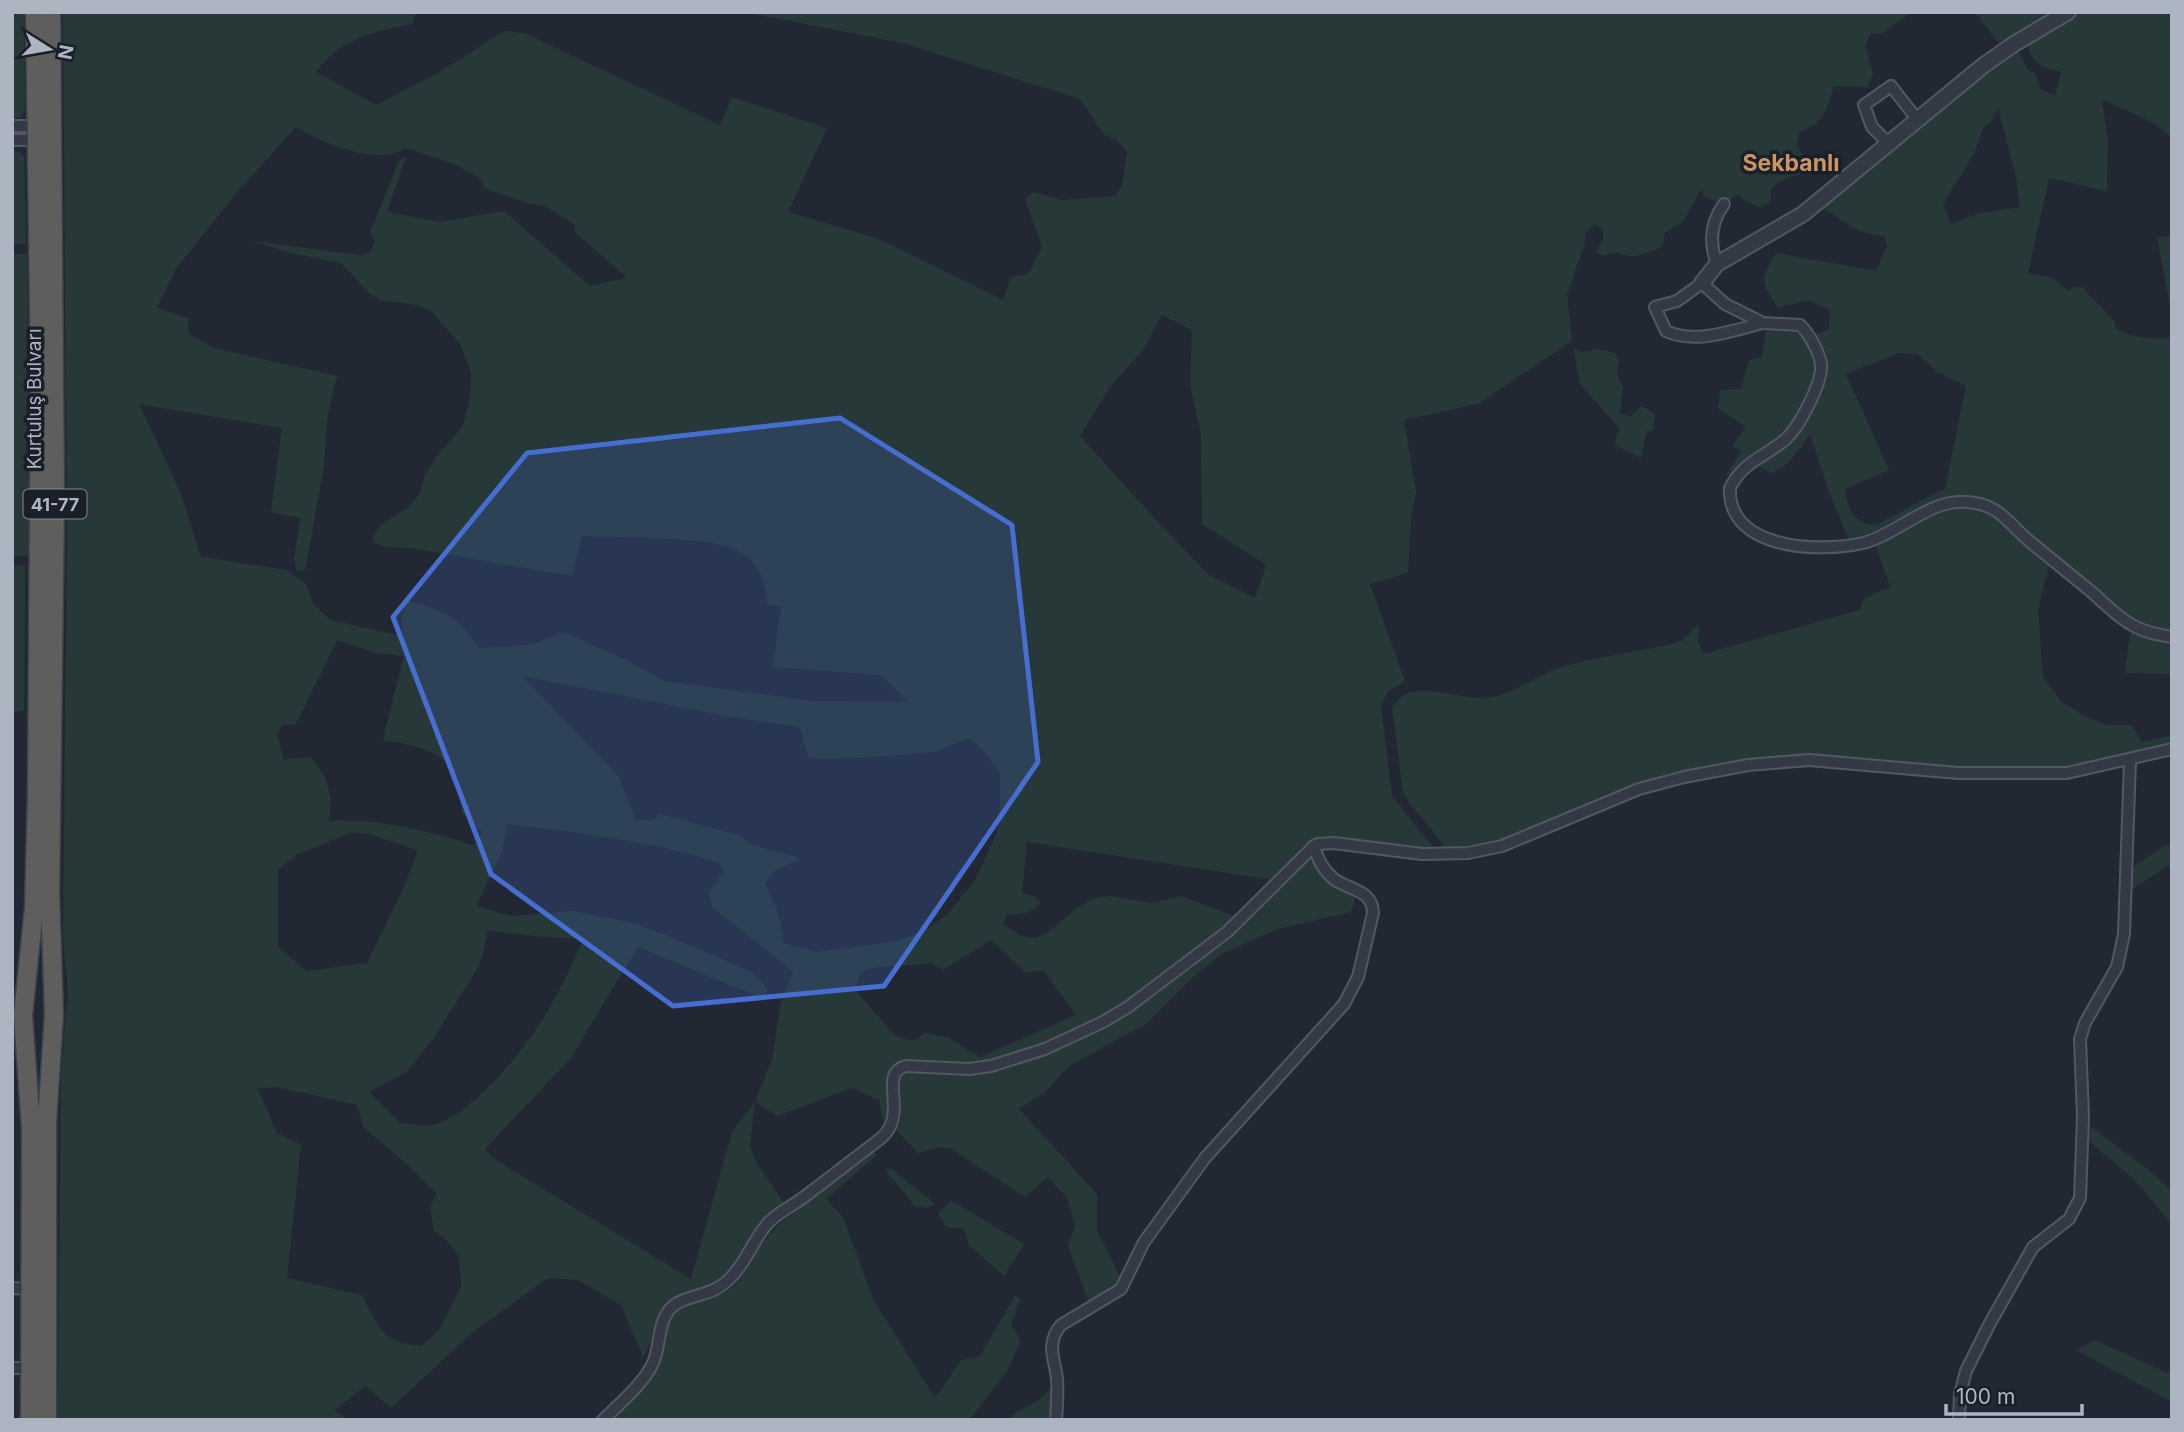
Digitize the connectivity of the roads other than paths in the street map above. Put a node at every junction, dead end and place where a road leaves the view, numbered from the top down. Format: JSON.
{"nodes":[{"id":1,"x":35,"y":12,"type":"edge"},
{"id":2,"x":51,"y":12,"type":"edge"},
{"id":3,"x":2068,"y":12,"type":"edge"},
{"id":4,"x":1917,"y":119,"type":"junction"},
{"id":5,"x":12,"y":127,"type":"edge"},
{"id":6,"x":36,"y":133,"type":"junction"},
{"id":7,"x":12,"y":140,"type":"edge"},
{"id":8,"x":1888,"y":143,"type":"junction"},
{"id":9,"x":1724,"y":204,"type":"dead end"},
{"id":10,"x":1717,"y":264,"type":"junction"},
{"id":11,"x":1702,"y":283,"type":"junction"},
{"id":12,"x":1763,"y":323,"type":"junction"},
{"id":13,"x":2172,"y":637,"type":"edge"},
{"id":14,"x":2172,"y":749,"type":"edge"},
{"id":15,"x":2130,"y":761,"type":"junction"},
{"id":16,"x":1314,"y":846,"type":"junction"},
{"id":17,"x":54,"y":995,"type":"junction"},
{"id":18,"x":18,"y":996,"type":"edge"},
{"id":19,"x":18,"y":1015,"type":"edge"},
{"id":20,"x":54,"y":1015,"type":"junction"},
{"id":21,"x":21,"y":1288,"type":"edge"},
{"id":22,"x":21,"y":1368,"type":"edge"},
{"id":23,"x":30,"y":1420,"type":"edge"},
{"id":24,"x":47,"y":1420,"type":"edge"},
{"id":25,"x":603,"y":1420,"type":"edge"},
{"id":26,"x":1056,"y":1420,"type":"edge"},
{"id":27,"x":1959,"y":1420,"type":"edge"}],
"edges":[{"from":1,"to":6,"type":"highway","name":"Kurtuluş Bulvarı","number":"41-77"},
{"from":2,"to":17,"type":"highway","name":"Kurtuluş Bulvarı","number":"41-77"},
{"from":3,"to":4,"type":"street"},
{"from":4,"to":8,"type":"street"},
{"from":4,"to":8,"type":"street"},
{"from":5,"to":6,"type":"street"},
{"from":6,"to":7,"type":"street"},
{"from":6,"to":18,"type":"highway","name":"Kurtuluş Bulvarı","number":"41-77"},
{"from":8,"to":10,"type":"street"},
{"from":9,"to":10,"type":"street"},
{"from":10,"to":11,"type":"street"},
{"from":11,"to":12,"type":"street"},
{"from":11,"to":12,"type":"street"},
{"from":12,"to":13,"type":"street"},
{"from":14,"to":15,"type":"street"},
{"from":15,"to":16,"type":"street"},
{"from":15,"to":27,"type":"street"},
{"from":16,"to":25,"type":"street"},
{"from":16,"to":26,"type":"street"},
{"from":17,"to":18,"type":"highway"},
{"from":17,"to":20,"type":"highway","name":"Kurtuluş Bulvarı"},
{"from":18,"to":19,"type":"highway","name":"Kurtuluş Bulvarı"},
{"from":19,"to":20,"type":"highway"},
{"from":19,"to":21,"type":"highway"},
{"from":20,"to":24,"type":"highway"},
{"from":21,"to":22,"type":"highway"},
{"from":22,"to":23,"type":"highway"}]}
